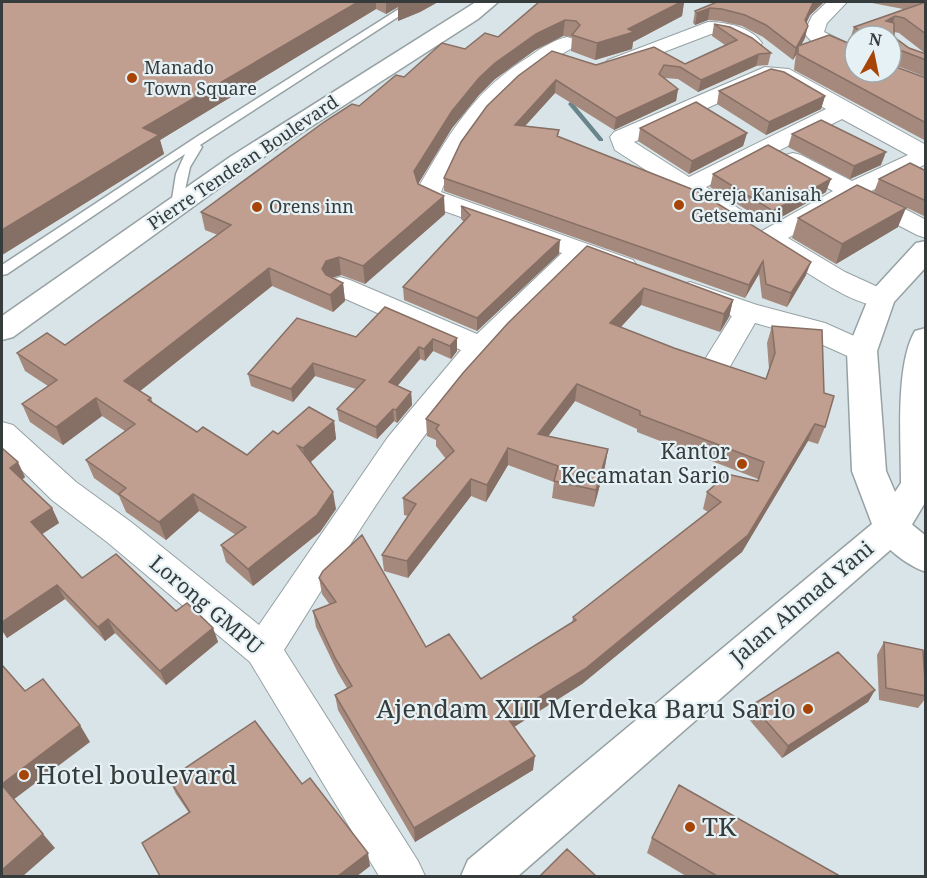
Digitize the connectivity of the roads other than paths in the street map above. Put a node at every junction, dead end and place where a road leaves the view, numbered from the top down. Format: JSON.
{"nodes":[{"id":1,"x":416,"y":2,"type":"edge"},
{"id":2,"x":488,"y":2,"type":"edge"},
{"id":3,"x":837,"y":2,"type":"edge"},
{"id":4,"x":814,"y":33,"type":"junction"},
{"id":5,"x":775,"y":40,"type":"junction"},
{"id":6,"x":843,"y":49,"type":"edge"},
{"id":7,"x":781,"y":74,"type":"junction"},
{"id":8,"x":843,"y":110,"type":"junction"},
{"id":9,"x":746,"y":134,"type":"edge"},
{"id":10,"x":202,"y":138,"type":"junction"},
{"id":11,"x":767,"y":146,"type":"junction"},
{"id":12,"x":926,"y":155,"type":"edge"},
{"id":13,"x":690,"y":186,"type":"junction"},
{"id":14,"x":849,"y":192,"type":"junction"},
{"id":15,"x":177,"y":205,"type":"junction"},
{"id":16,"x":926,"y":231,"type":"edge"},
{"id":17,"x":769,"y":238,"type":"junction"},
{"id":18,"x":926,"y":249,"type":"edge"},
{"id":19,"x":581,"y":250,"type":"junction"},
{"id":20,"x":2,"y":271,"type":"edge"},
{"id":21,"x":340,"y":286,"type":"edge"},
{"id":22,"x":881,"y":299,"type":"junction"},
{"id":23,"x":6,"y":329,"type":"edge"},
{"id":24,"x":926,"y":338,"type":"edge"},
{"id":25,"x":482,"y":348,"type":"junction"},
{"id":26,"x":862,"y":351,"type":"junction"},
{"id":27,"x":2,"y":433,"type":"edge"},
{"id":28,"x":891,"y":528,"type":"junction"},
{"id":29,"x":926,"y":557,"type":"edge"},
{"id":30,"x":263,"y":650,"type":"junction"},
{"id":31,"x":403,"y":876,"type":"edge"},
{"id":32,"x":484,"y":876,"type":"edge"}],
"edges":[{"from":1,"to":10,"type":"lane"},
{"from":2,"to":15,"type":"main road","name":"Pierre Tendean Boulevard"},
{"from":3,"to":4,"type":"street"},
{"from":4,"to":5,"type":"street"},
{"from":4,"to":6,"type":"street"},
{"from":5,"to":7,"type":"street"},
{"from":5,"to":19,"type":"street"},
{"from":7,"to":8,"type":"street"},
{"from":7,"to":13,"type":"street"},
{"from":8,"to":11,"type":"street"},
{"from":8,"to":12,"type":"street"},
{"from":9,"to":11,"type":"street"},
{"from":10,"to":15,"type":"lane"},
{"from":10,"to":20,"type":"lane"},
{"from":11,"to":13,"type":"street"},
{"from":11,"to":14,"type":"street"},
{"from":12,"to":14,"type":"street"},
{"from":13,"to":17,"type":"street"},
{"from":14,"to":16,"type":"street"},
{"from":14,"to":17,"type":"street"},
{"from":15,"to":23,"type":"main road","name":"Pierre Tendean Boulevard"},
{"from":17,"to":22,"type":"street"},
{"from":18,"to":22,"type":"main road","name":"Jalan Ahmad Yani"},
{"from":19,"to":25,"type":"street"},
{"from":19,"to":26,"type":"street"},
{"from":21,"to":25,"type":"street"},
{"from":22,"to":26,"type":"main road","name":"Jalan Ahmad Yani"},
{"from":24,"to":28,"type":"main road"},
{"from":25,"to":30,"type":"street"},
{"from":26,"to":28,"type":"main road","name":"Jalan Ahmad Yani"},
{"from":27,"to":30,"type":"street","name":"Lorong GMPU"},
{"from":28,"to":29,"type":"main road"},
{"from":28,"to":32,"type":"main road","name":"Jalan Ahmad Yani"},
{"from":30,"to":31,"type":"street","name":"Lorong GMPU"}]}
